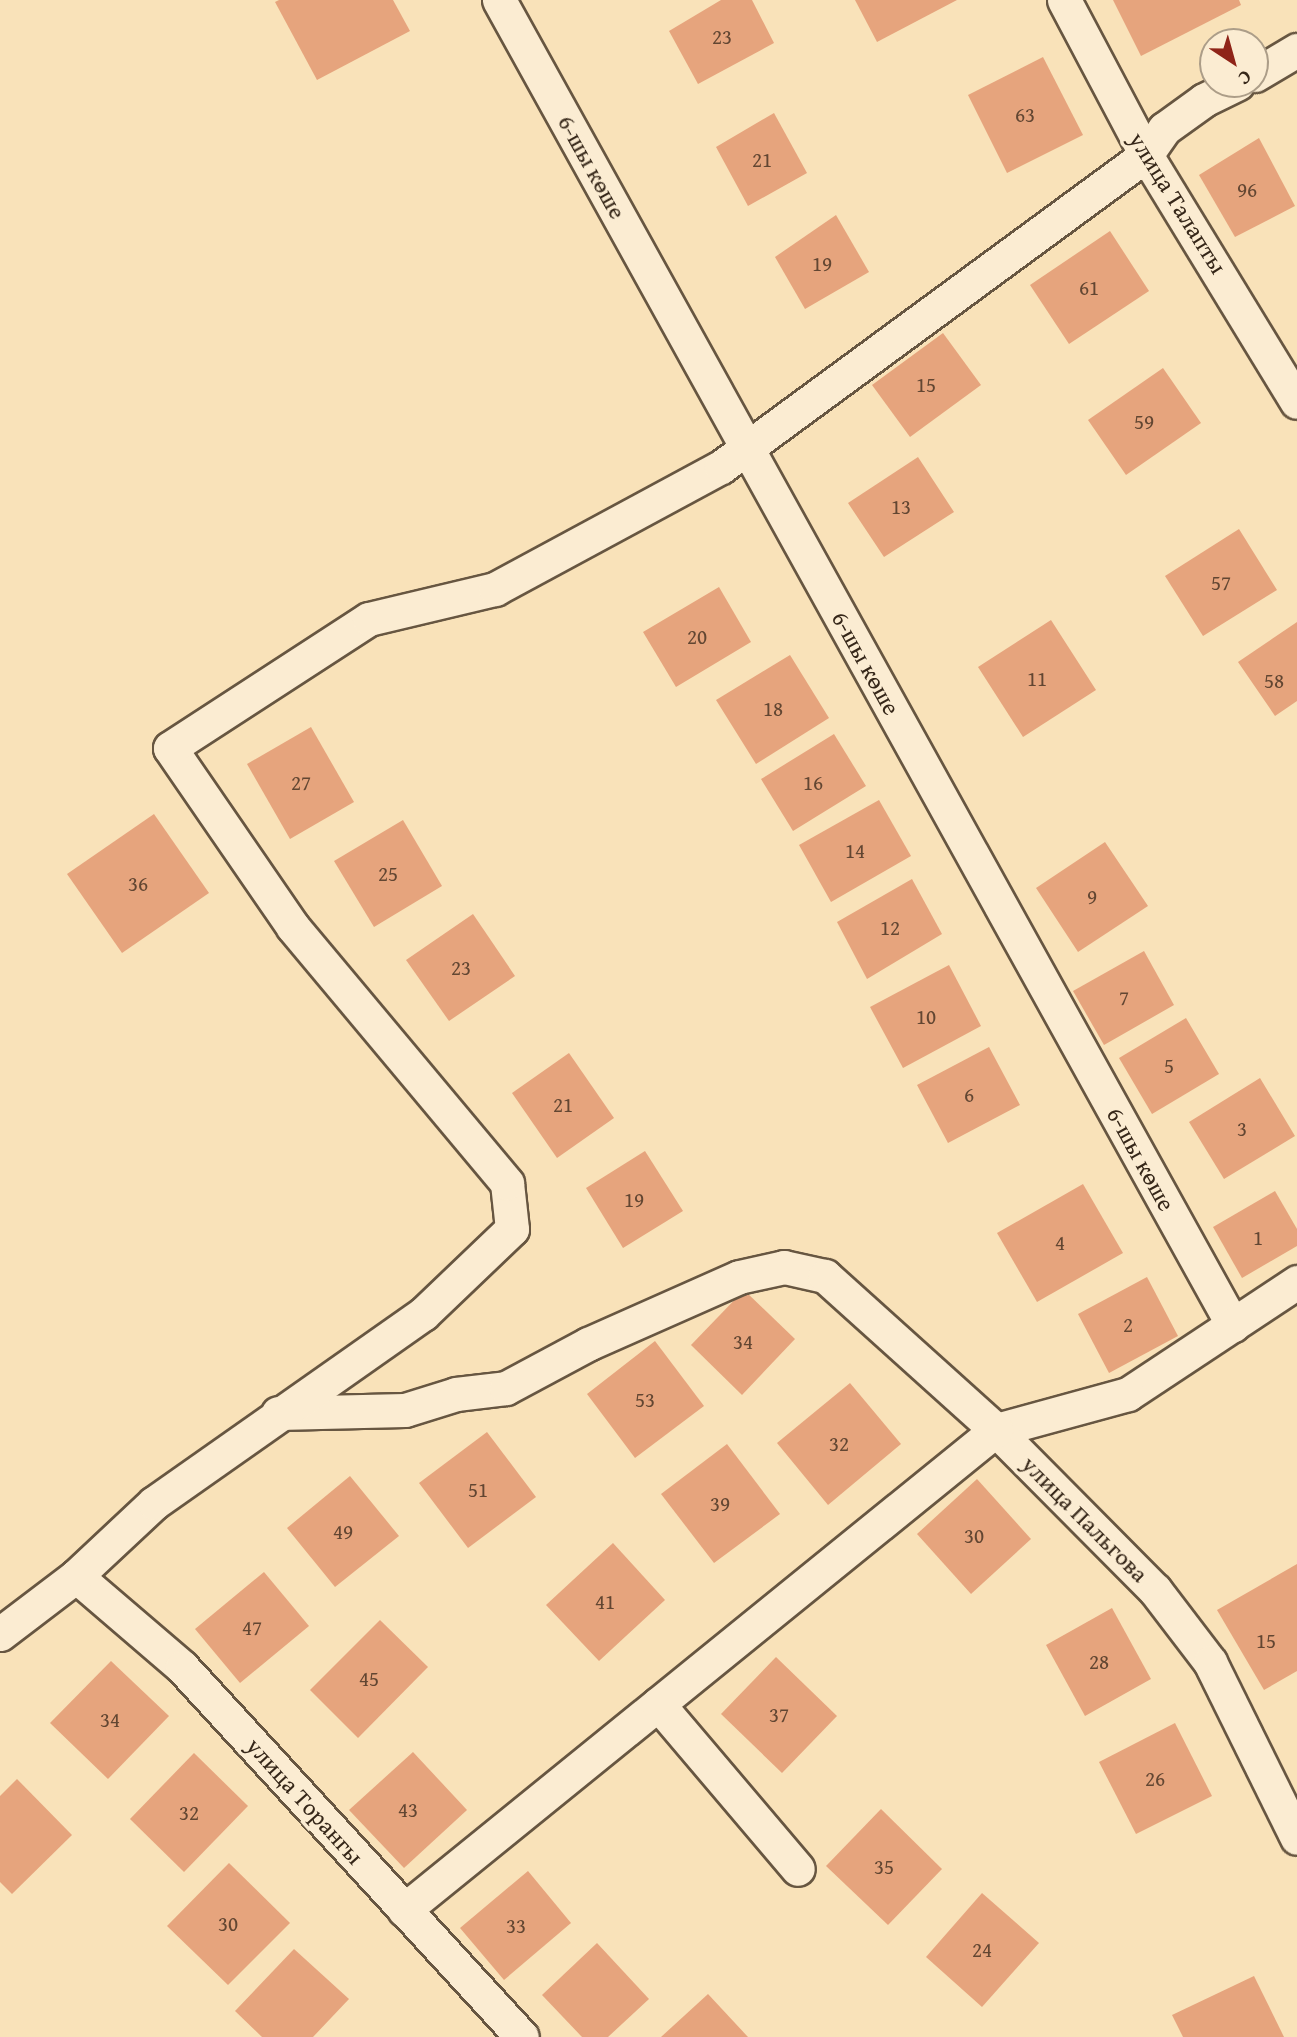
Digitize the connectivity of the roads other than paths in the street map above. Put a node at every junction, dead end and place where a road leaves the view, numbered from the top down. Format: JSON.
{"nodes":[{"id":1,"x":499,"y":0,"type":"edge"},
{"id":2,"x":1063,"y":0,"type":"edge"},
{"id":3,"x":1297,"y":50,"type":"edge"},
{"id":4,"x":1269,"y":67,"type":"edge"},
{"id":5,"x":1208,"y":98,"type":"edge"},
{"id":6,"x":1146,"y":155,"type":"junction"},
{"id":7,"x":1297,"y":402,"type":"edge"},
{"id":8,"x":746,"y":446,"type":"junction"},
{"id":9,"x":1297,"y":1282,"type":"edge"},
{"id":10,"x":1233,"y":1325,"type":"junction"},
{"id":11,"x":278,"y":1413,"type":"junction"},
{"id":12,"x":996,"y":1430,"type":"junction"},
{"id":13,"x":76,"y":1576,"type":"junction"},
{"id":14,"x":0,"y":1634,"type":"edge"},
{"id":15,"x":658,"y":1704,"type":"junction"},
{"id":16,"x":1297,"y":1838,"type":"edge"},
{"id":17,"x":797,"y":1869,"type":"dead end"},
{"id":18,"x":404,"y":1910,"type":"junction"},
{"id":19,"x":522,"y":2037,"type":"edge"}],
"edges":[{"from":1,"to":8,"type":"street","name":"6-шы көше"},
{"from":2,"to":6,"type":"street","name":"улица Талапты"},
{"from":3,"to":4,"type":"street"},
{"from":5,"to":6,"type":"street"},
{"from":6,"to":7,"type":"street","name":"улица Талапты"},
{"from":6,"to":8,"type":"street"},
{"from":8,"to":10,"type":"street","name":"6-шы көше"},
{"from":8,"to":11,"type":"street"},
{"from":9,"to":10,"type":"street","name":"улица Пальгова"},
{"from":10,"to":12,"type":"street","name":"улица Пальгова"},
{"from":11,"to":12,"type":"street"},
{"from":11,"to":13,"type":"street"},
{"from":12,"to":15,"type":"street"},
{"from":12,"to":16,"type":"street","name":"улица Пальгова"},
{"from":13,"to":14,"type":"street"},
{"from":13,"to":18,"type":"street","name":"улица Торангы"},
{"from":15,"to":17,"type":"street"},
{"from":15,"to":18,"type":"street"},
{"from":18,"to":19,"type":"street","name":"улица Торангы"}]}
